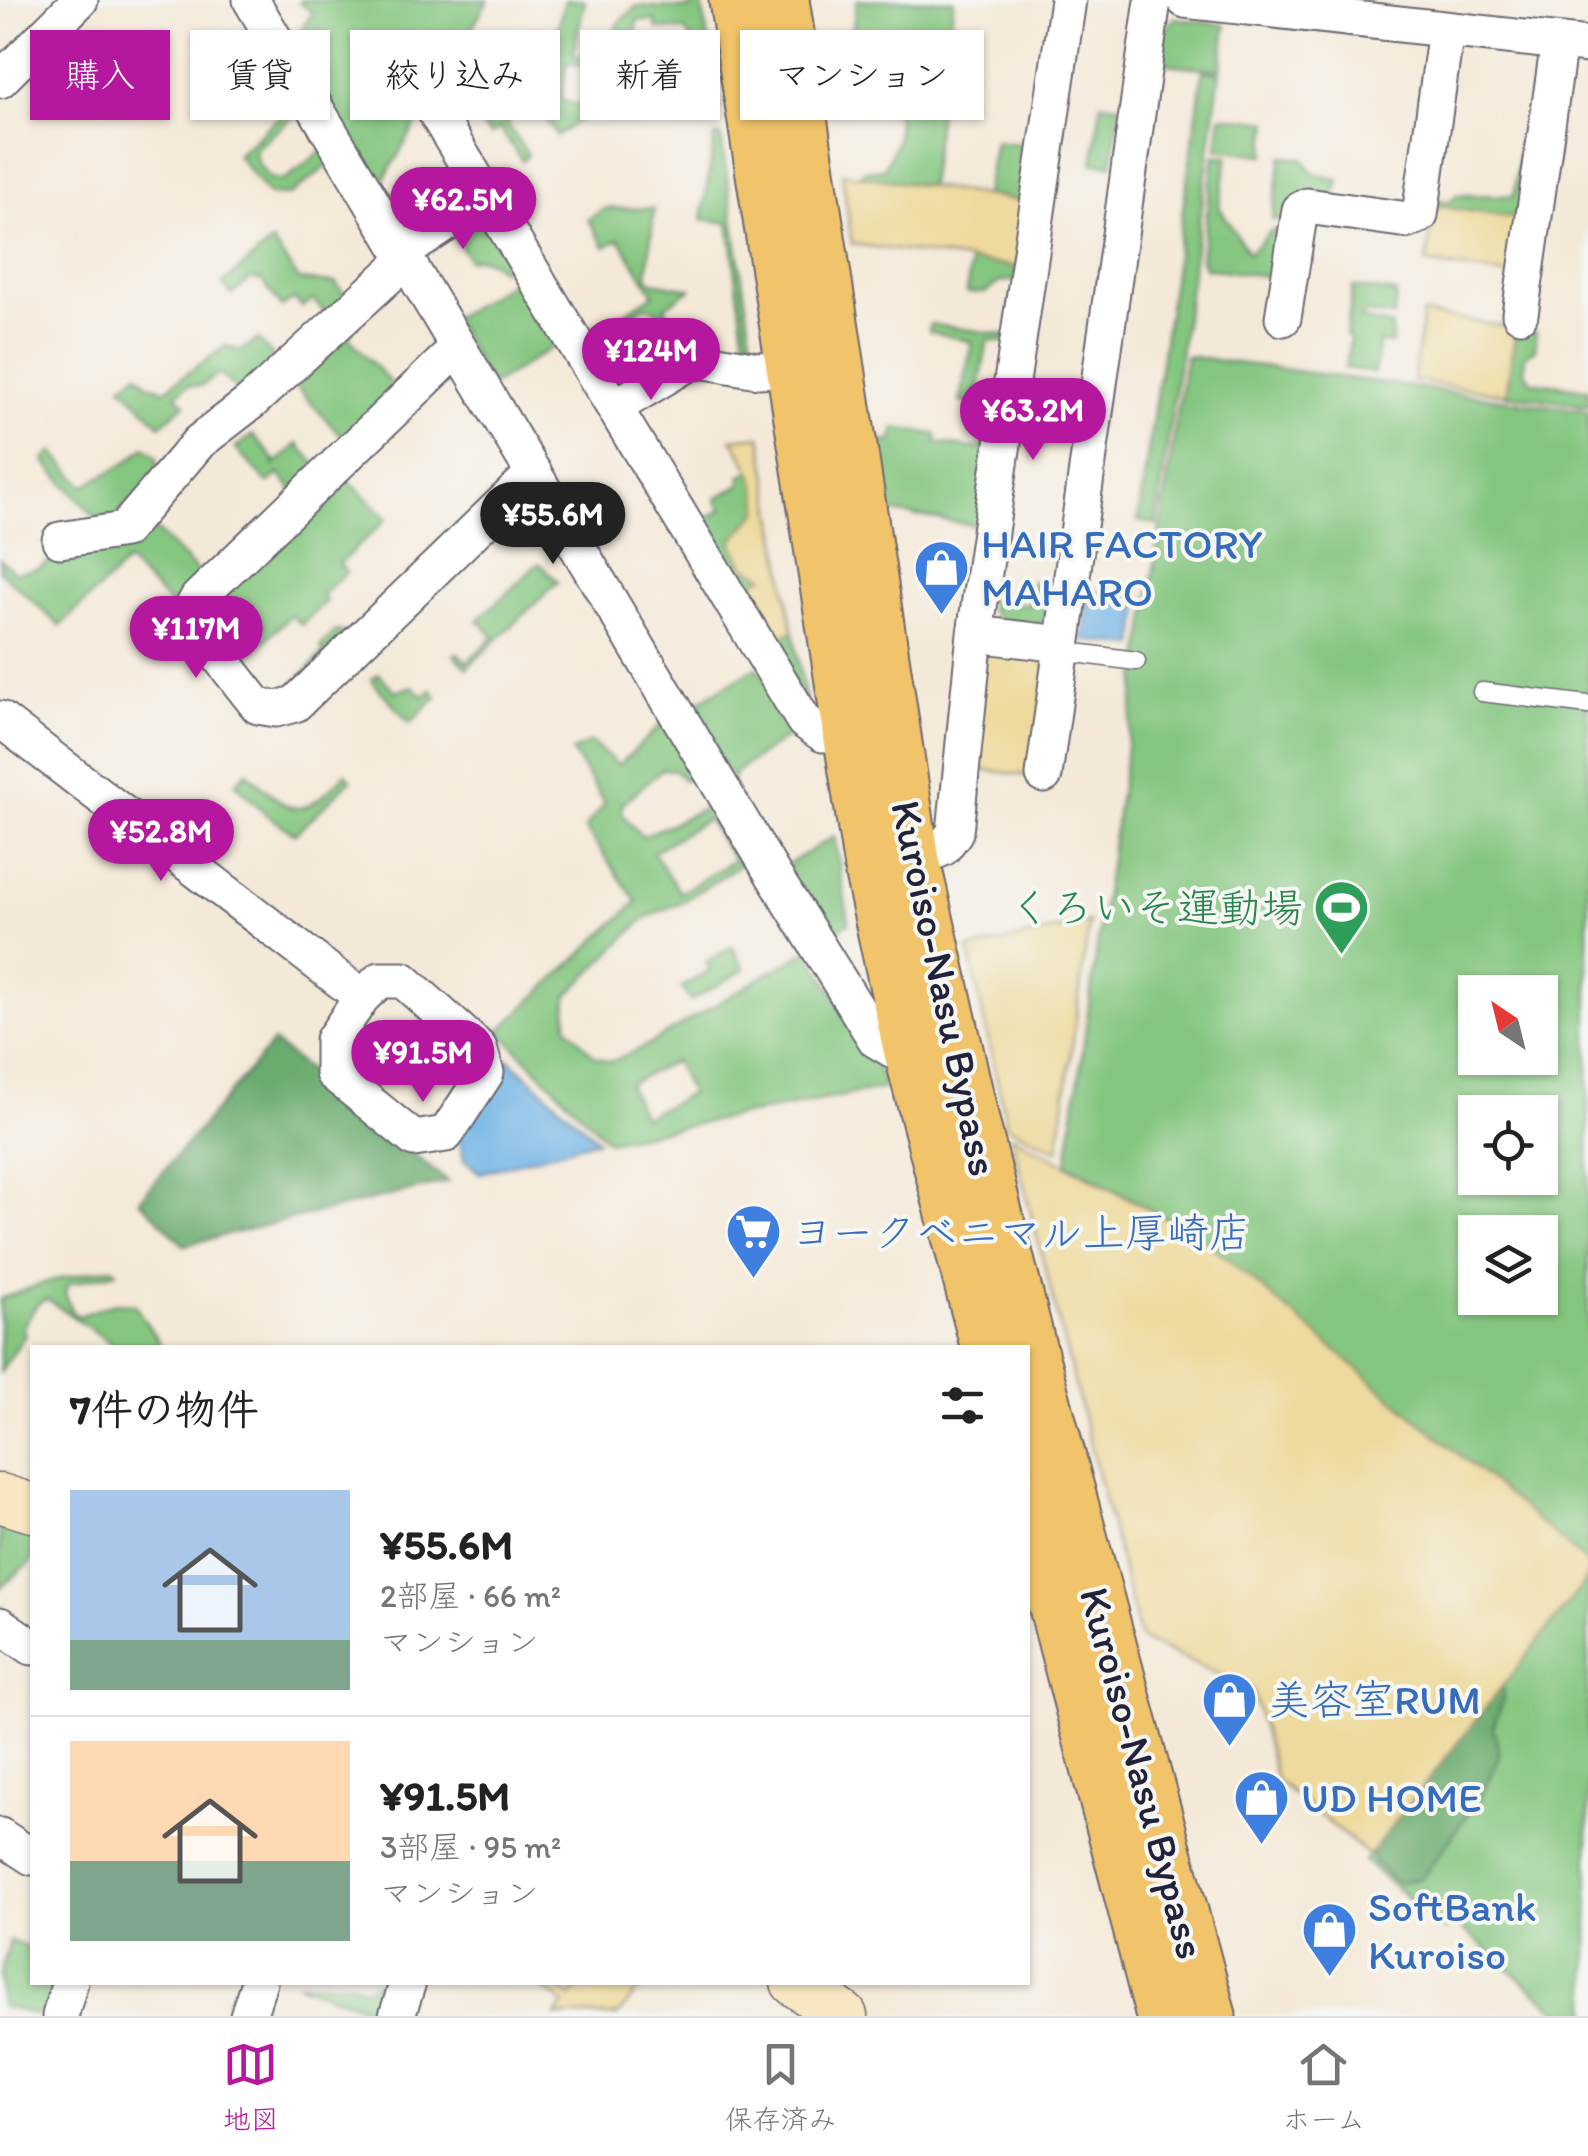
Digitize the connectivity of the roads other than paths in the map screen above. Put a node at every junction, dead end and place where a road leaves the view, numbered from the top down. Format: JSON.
{"nodes":[{"id":1,"x":80,"y":0,"type":"edge"},
{"id":2,"x":251,"y":0,"type":"edge"},
{"id":3,"x":737,"y":0,"type":"edge"},
{"id":4,"x":781,"y":0,"type":"edge"},
{"id":5,"x":1068,"y":0,"type":"edge"},
{"id":6,"x":1153,"y":0,"type":"edge"},
{"id":7,"x":1185,"y":0,"type":"edge"},
{"id":8,"x":1376,"y":11,"type":"edge"},
{"id":9,"x":1446,"y":30,"type":"junction"},
{"id":10,"x":1573,"y":44,"type":"edge"},
{"id":11,"x":0,"y":80,"type":"edge"},
{"id":12,"x":440,"y":120,"type":"edge"},
{"id":13,"x":487,"y":197,"type":"junction"},
{"id":14,"x":404,"y":257,"type":"junction"},
{"id":15,"x":1520,"y":314,"type":"dead end"},
{"id":16,"x":1283,"y":318,"type":"dead end"},
{"id":17,"x":458,"y":348,"type":"junction"},
{"id":18,"x":794,"y":368,"type":"junction"},
{"id":19,"x":615,"y":407,"type":"junction"},
{"id":20,"x":534,"y":473,"type":"junction"},
{"id":21,"x":60,"y":540,"type":"dead end"},
{"id":22,"x":976,"y":634,"type":"junction"},
{"id":23,"x":1061,"y":648,"type":"junction"},
{"id":24,"x":1136,"y":661,"type":"dead end"},
{"id":25,"x":1482,"y":692,"type":"dead end"},
{"id":26,"x":1588,"y":706,"type":"edge"},
{"id":27,"x":0,"y":719,"type":"edge"},
{"id":28,"x":851,"y":733,"type":"junction"},
{"id":29,"x":1044,"y":775,"type":"dead end"},
{"id":30,"x":912,"y":861,"type":"junction"},
{"id":31,"x":362,"y":997,"type":"junction"},
{"id":32,"x":912,"y":1052,"type":"junction"},
{"id":33,"x":988,"y":1345,"type":"edge"},
{"id":34,"x":1028,"y":1345,"type":"edge"},
{"id":35,"x":1030,"y":1351,"type":"edge"},
{"id":36,"x":0,"y":1498,"type":"edge"},
{"id":37,"x":1030,"y":1505,"type":"edge"},
{"id":38,"x":30,"y":1507,"type":"edge"},
{"id":39,"x":0,"y":1625,"type":"edge"},
{"id":40,"x":30,"y":1646,"type":"edge"},
{"id":41,"x":0,"y":1836,"type":"edge"},
{"id":42,"x":30,"y":1857,"type":"edge"},
{"id":43,"x":69,"y":1985,"type":"edge"},
{"id":44,"x":258,"y":1985,"type":"edge"},
{"id":45,"x":407,"y":1985,"type":"edge"},
{"id":46,"x":799,"y":1985,"type":"edge"},
{"id":47,"x":60,"y":2016,"type":"edge"},
{"id":48,"x":248,"y":2016,"type":"edge"},
{"id":49,"x":397,"y":2016,"type":"edge"},
{"id":50,"x":843,"y":2016,"type":"edge"},
{"id":51,"x":1164,"y":2016,"type":"edge"},
{"id":52,"x":1208,"y":2016,"type":"edge"}],
"edges":[{"from":1,"to":11,"type":"street"},
{"from":2,"to":14,"type":"street"},
{"from":3,"to":18,"type":"main road","name":"Kuroiso-Nasu Bypass"},
{"from":4,"to":30,"type":"main road","name":"Kuroiso-Nasu Bypass"},
{"from":5,"to":22,"type":"street"},
{"from":6,"to":23,"type":"street"},
{"from":7,"to":8,"type":"street"},
{"from":8,"to":9,"type":"street"},
{"from":9,"to":10,"type":"street"},
{"from":9,"to":16,"type":"street"},
{"from":10,"to":15,"type":"street"},
{"from":12,"to":13,"type":"street"},
{"from":13,"to":14,"type":"street"},
{"from":13,"to":19,"type":"street"},
{"from":14,"to":17,"type":"street"},
{"from":14,"to":21,"type":"street"},
{"from":17,"to":20,"type":"street"},
{"from":17,"to":20,"type":"street"},
{"from":18,"to":19,"type":"street"},
{"from":18,"to":28,"type":"main road","name":"Kuroiso-Nasu Bypass"},
{"from":19,"to":28,"type":"street"},
{"from":20,"to":32,"type":"street"},
{"from":22,"to":23,"type":"street"},
{"from":22,"to":30,"type":"street"},
{"from":23,"to":24,"type":"lane"},
{"from":23,"to":29,"type":"street"},
{"from":25,"to":26,"type":"lane"},
{"from":27,"to":31,"type":"street"},
{"from":28,"to":32,"type":"main road","name":"Kuroiso-Nasu Bypass"},
{"from":30,"to":34,"type":"main road","name":"Kuroiso-Nasu Bypass"},
{"from":31,"to":31,"type":"street"},
{"from":32,"to":33,"type":"main road","name":"Kuroiso-Nasu Bypass"},
{"from":35,"to":52,"type":"main road","name":"Kuroiso-Nasu Bypass"},
{"from":36,"to":38,"type":"street"},
{"from":37,"to":51,"type":"main road","name":"Kuroiso-Nasu Bypass"},
{"from":39,"to":40,"type":"street"},
{"from":41,"to":42,"type":"street"},
{"from":43,"to":47,"type":"street"},
{"from":44,"to":48,"type":"street"},
{"from":45,"to":49,"type":"street"},
{"from":46,"to":50,"type":"street"}]}
